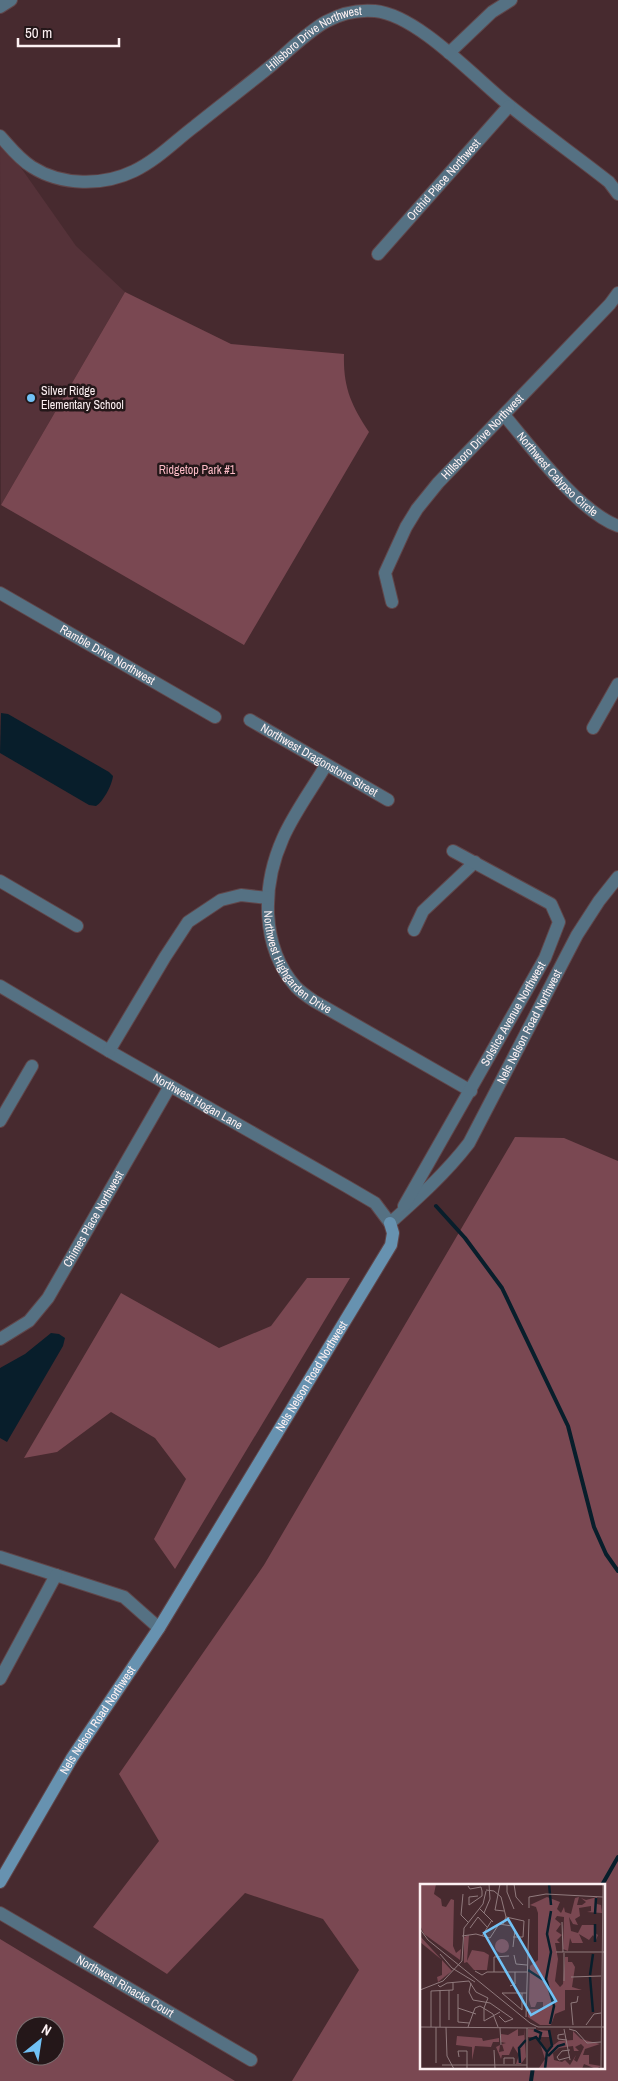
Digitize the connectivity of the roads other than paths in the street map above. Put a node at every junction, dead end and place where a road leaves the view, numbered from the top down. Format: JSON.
{"nodes":[{"id":1,"x":11,"y":0,"type":"edge"},
{"id":2,"x":511,"y":0,"type":"edge"},
{"id":3,"x":0,"y":7,"type":"edge"},
{"id":4,"x":449,"y":53,"type":"junction"},
{"id":5,"x":509,"y":106,"type":"junction"},
{"id":6,"x":0,"y":136,"type":"edge"},
{"id":7,"x":618,"y":194,"type":"edge"},
{"id":8,"x":378,"y":254,"type":"dead end"},
{"id":9,"x":618,"y":293,"type":"edge"},
{"id":10,"x":504,"y":415,"type":"junction"},
{"id":11,"x":618,"y":526,"type":"edge"},
{"id":12,"x":0,"y":593,"type":"edge"},
{"id":13,"x":392,"y":602,"type":"dead end"},
{"id":14,"x":618,"y":684,"type":"edge"},
{"id":15,"x":215,"y":718,"type":"dead end"},
{"id":16,"x":250,"y":720,"type":"dead end"},
{"id":17,"x":593,"y":728,"type":"dead end"},
{"id":18,"x":326,"y":765,"type":"junction"},
{"id":19,"x":388,"y":800,"type":"dead end"},
{"id":20,"x":453,"y":851,"type":"dead end"},
{"id":21,"x":475,"y":862,"type":"junction"},
{"id":22,"x":618,"y":877,"type":"edge"},
{"id":23,"x":0,"y":881,"type":"edge"},
{"id":24,"x":268,"y":898,"type":"junction"},
{"id":25,"x":77,"y":926,"type":"dead end"},
{"id":26,"x":414,"y":930,"type":"dead end"},
{"id":27,"x":0,"y":986,"type":"edge"},
{"id":28,"x":109,"y":1051,"type":"junction"},
{"id":29,"x":32,"y":1066,"type":"dead end"},
{"id":30,"x":170,"y":1086,"type":"junction"},
{"id":31,"x":471,"y":1091,"type":"junction"},
{"id":32,"x":0,"y":1121,"type":"edge"},
{"id":33,"x":393,"y":1220,"type":"junction"},
{"id":34,"x":0,"y":1339,"type":"edge"},
{"id":35,"x":0,"y":1557,"type":"edge"},
{"id":36,"x":56,"y":1575,"type":"junction"},
{"id":37,"x":159,"y":1628,"type":"junction"},
{"id":38,"x":0,"y":1679,"type":"edge"},
{"id":39,"x":0,"y":1882,"type":"edge"},
{"id":40,"x":0,"y":1914,"type":"edge"},
{"id":41,"x":251,"y":2060,"type":"dead end"}],
"edges":[{"from":1,"to":3,"type":"street"},
{"from":2,"to":4,"type":"street"},
{"from":4,"to":5,"type":"street","name":"Hillsboro Drive Northwest"},
{"from":4,"to":6,"type":"street","name":"Hillsboro Drive Northwest"},
{"from":5,"to":7,"type":"street","name":"Hillsboro Drive Northwest"},
{"from":5,"to":8,"type":"street","name":"Orchid Place Northwest"},
{"from":9,"to":10,"type":"street","name":"Hillsboro Drive Northwest"},
{"from":10,"to":11,"type":"street","name":"Northwest Calypso Circle"},
{"from":10,"to":13,"type":"street","name":"Hillsboro Drive Northwest"},
{"from":12,"to":15,"type":"street","name":"Ramble Drive Northwest"},
{"from":14,"to":17,"type":"street"},
{"from":16,"to":18,"type":"street","name":"Northwest Dragonstone Street"},
{"from":18,"to":19,"type":"street","name":"Northwest Dragonstone Street"},
{"from":18,"to":24,"type":"street","name":"Northwest Highgarden Drive"},
{"from":20,"to":21,"type":"street","name":"Solstice Avenue Northwest"},
{"from":21,"to":26,"type":"street"},
{"from":21,"to":31,"type":"street","name":"Solstice Avenue Northwest"},
{"from":22,"to":33,"type":"street","name":"Nels Nelson Road Northwest"},
{"from":23,"to":25,"type":"street"},
{"from":24,"to":28,"type":"street"},
{"from":24,"to":31,"type":"street","name":"Northwest Highgarden Drive"},
{"from":27,"to":28,"type":"street","name":"Northwest Hogan Lane"},
{"from":28,"to":30,"type":"street","name":"Northwest Hogan Lane"},
{"from":29,"to":32,"type":"street"},
{"from":30,"to":33,"type":"street","name":"Northwest Hogan Lane"},
{"from":30,"to":34,"type":"street","name":"Chimes Place Northwest"},
{"from":31,"to":33,"type":"street","name":"Solstice Avenue Northwest"},
{"from":33,"to":37,"type":"street","name":"Nels Nelson Road Northwest"},
{"from":35,"to":36,"type":"street"},
{"from":36,"to":37,"type":"street"},
{"from":36,"to":38,"type":"street"},
{"from":37,"to":39,"type":"street","name":"Nels Nelson Road Northwest"},
{"from":40,"to":41,"type":"street","name":"Northwest Rinacke Court"}]}
